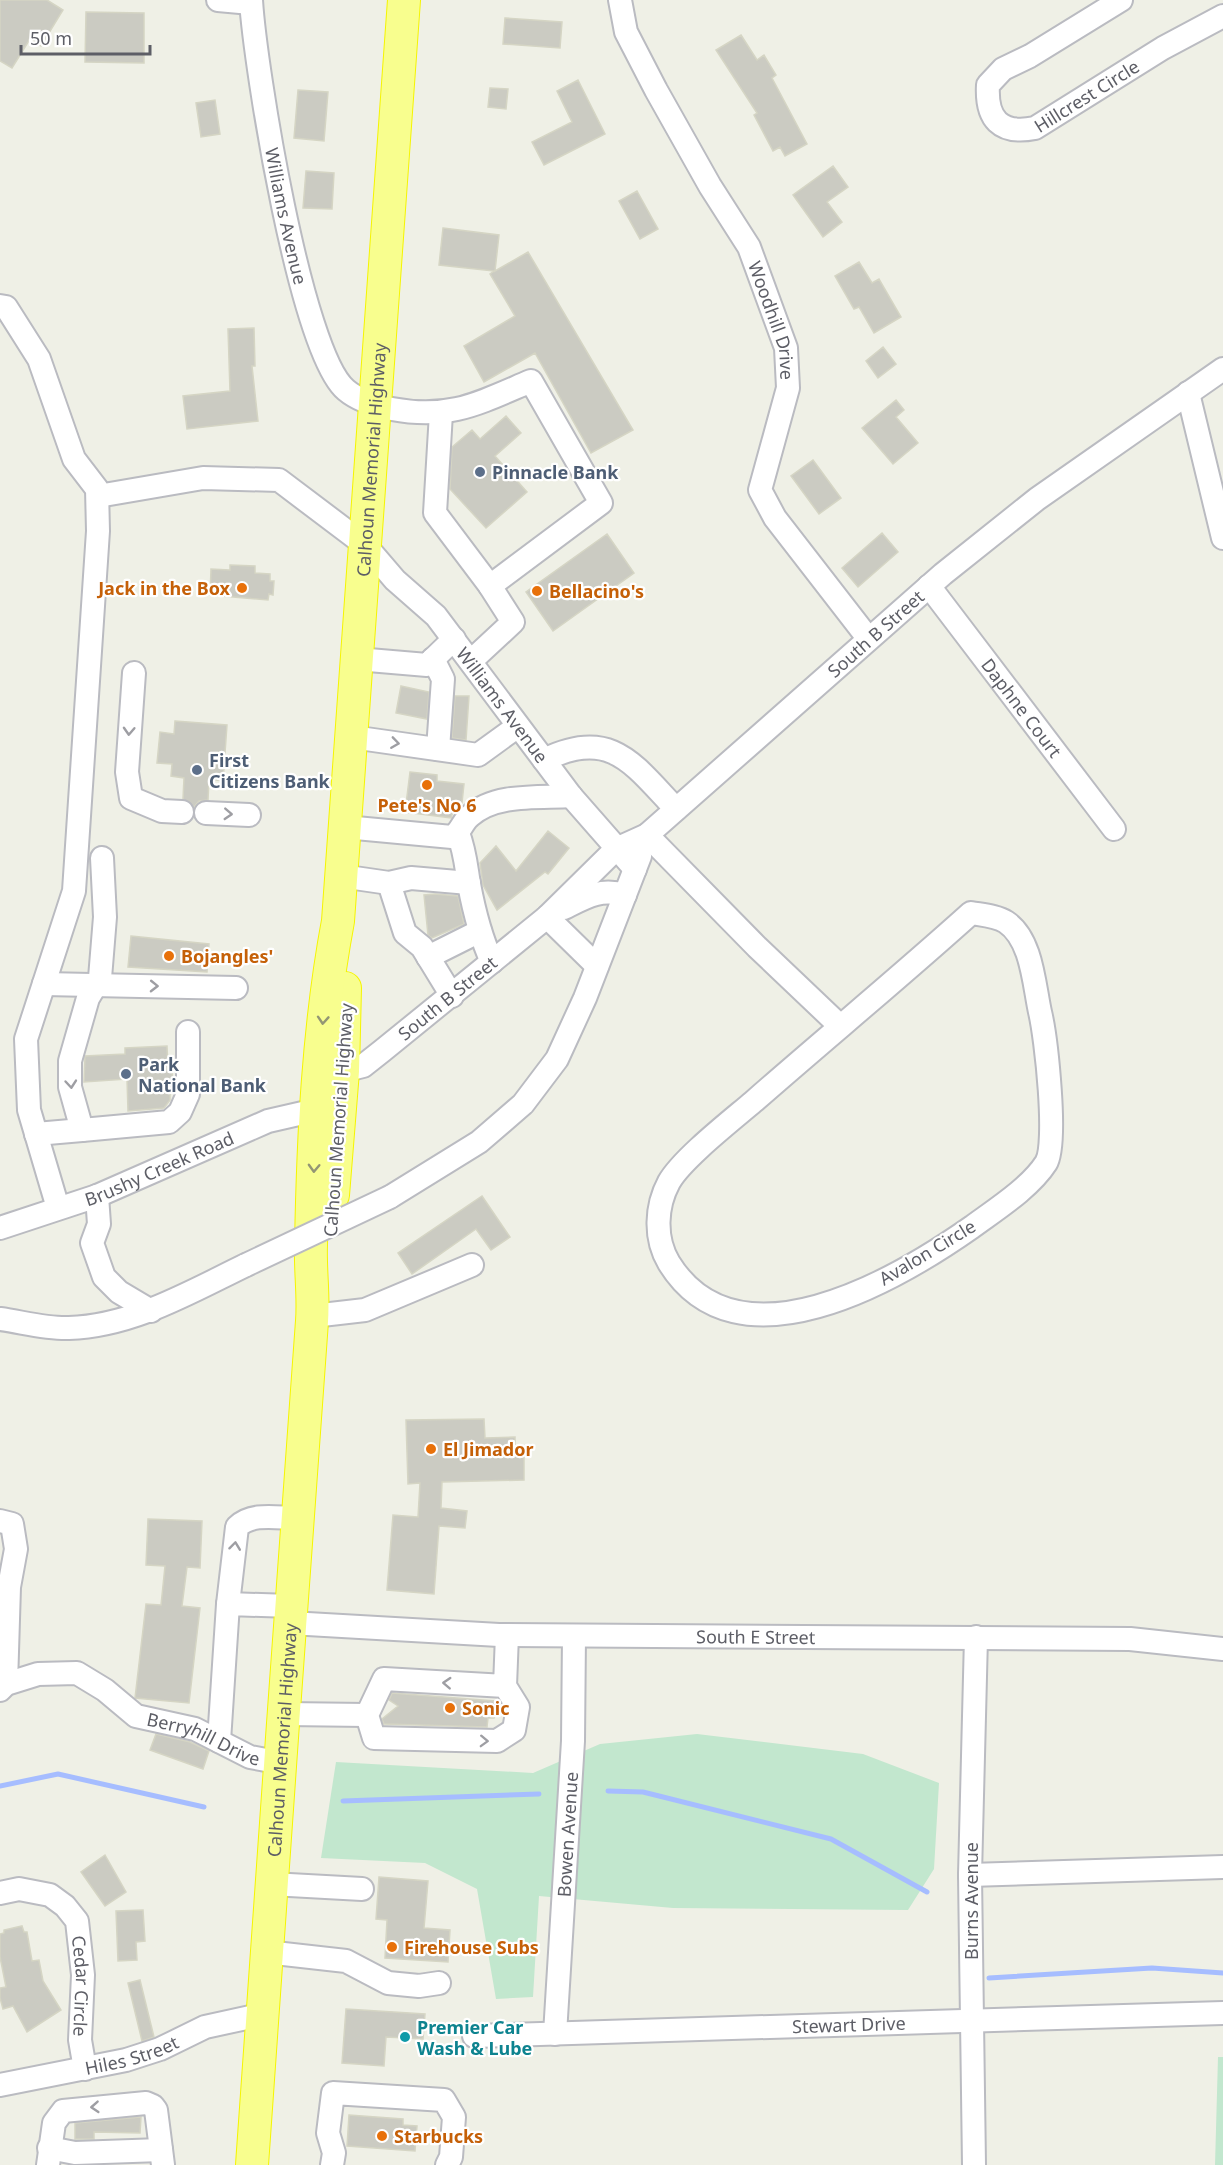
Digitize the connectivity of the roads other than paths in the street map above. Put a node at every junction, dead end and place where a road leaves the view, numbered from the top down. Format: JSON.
{"nodes":[{"id":1,"x":218,"y":0,"type":"edge"},
{"id":2,"x":404,"y":0,"type":"edge"},
{"id":3,"x":620,"y":0,"type":"edge"},
{"id":4,"x":1121,"y":0,"type":"edge"},
{"id":5,"x":251,"y":2,"type":"edge"},
{"id":6,"x":1223,"y":16,"type":"edge"},
{"id":7,"x":0,"y":306,"type":"edge"},
{"id":8,"x":1223,"y":369,"type":"edge"},
{"id":9,"x":1188,"y":393,"type":"junction"},
{"id":10,"x":374,"y":405,"type":"junction"},
{"id":11,"x":441,"y":413,"type":"junction"},
{"id":12,"x":98,"y":496,"type":"junction"},
{"id":13,"x":1223,"y":538,"type":"edge"},
{"id":14,"x":365,"y":545,"type":"junction"},
{"id":15,"x":490,"y":586,"type":"junction"},
{"id":16,"x":929,"y":586,"type":"junction"},
{"id":17,"x":868,"y":638,"type":"junction"},
{"id":18,"x":454,"y":639,"type":"junction"},
{"id":19,"x":357,"y":659,"type":"junction"},
{"id":20,"x":433,"y":659,"type":"junction"},
{"id":21,"x":471,"y":661,"type":"junction"},
{"id":22,"x":134,"y":673,"type":"dead end"},
{"id":23,"x":518,"y":726,"type":"junction"},
{"id":24,"x":352,"y":737,"type":"junction"},
{"id":25,"x":438,"y":749,"type":"junction"},
{"id":26,"x":544,"y":760,"type":"junction"},
{"id":27,"x":571,"y":796,"type":"junction"},
{"id":28,"x":676,"y":809,"type":"junction"},
{"id":29,"x":182,"y":812,"type":"dead end"},
{"id":30,"x":206,"y":813,"type":"dead end"},
{"id":31,"x":249,"y":815,"type":"dead end"},
{"id":32,"x":345,"y":827,"type":"junction"},
{"id":33,"x":1113,"y":829,"type":"dead end"},
{"id":34,"x":458,"y":833,"type":"junction"},
{"id":35,"x":647,"y":835,"type":"junction"},
{"id":36,"x":616,"y":849,"type":"junction"},
{"id":37,"x":102,"y":858,"type":"dead end"},
{"id":38,"x":635,"y":869,"type":"junction"},
{"id":39,"x":341,"y":876,"type":"junction"},
{"id":40,"x":389,"y":883,"type":"junction"},
{"id":41,"x":469,"y":883,"type":"junction"},
{"id":42,"x":625,"y":895,"type":"junction"},
{"id":43,"x":547,"y":917,"type":"junction"},
{"id":44,"x":338,"y":921,"type":"junction"},
{"id":45,"x":480,"y":931,"type":"junction"},
{"id":46,"x":428,"y":957,"type":"junction"},
{"id":47,"x":492,"y":962,"type":"junction"},
{"id":48,"x":597,"y":966,"type":"junction"},
{"id":49,"x":44,"y":984,"type":"junction"},
{"id":50,"x":95,"y":985,"type":"junction"},
{"id":51,"x":236,"y":988,"type":"dead end"},
{"id":52,"x":452,"y":996,"type":"junction"},
{"id":53,"x":840,"y":1025,"type":"junction"},
{"id":54,"x":188,"y":1032,"type":"dead end"},
{"id":55,"x":343,"y":1071,"type":"junction"},
{"id":56,"x":316,"y":1110,"type":"junction"},
{"id":57,"x":82,"y":1130,"type":"junction"},
{"id":58,"x":36,"y":1134,"type":"junction"},
{"id":59,"x":97,"y":1196,"type":"junction"},
{"id":60,"x":58,"y":1208,"type":"junction"},
{"id":61,"x":0,"y":1228,"type":"edge"},
{"id":62,"x":472,"y":1265,"type":"dead end"},
{"id":63,"x":152,"y":1311,"type":"junction"},
{"id":64,"x":313,"y":1316,"type":"junction"},
{"id":65,"x":0,"y":1319,"type":"edge"},
{"id":66,"x":297,"y":1518,"type":"junction"},
{"id":67,"x":0,"y":1521,"type":"edge"},
{"id":68,"x":228,"y":1604,"type":"junction"},
{"id":69,"x":290,"y":1615,"type":"junction"},
{"id":70,"x":507,"y":1635,"type":"junction"},
{"id":71,"x":574,"y":1636,"type":"junction"},
{"id":72,"x":976,"y":1637,"type":"junction"},
{"id":73,"x":1223,"y":1649,"type":"edge"},
{"id":74,"x":505,"y":1686,"type":"junction"},
{"id":75,"x":3,"y":1687,"type":"edge"},
{"id":76,"x":285,"y":1714,"type":"junction"},
{"id":77,"x":367,"y":1715,"type":"junction"},
{"id":78,"x":219,"y":1741,"type":"junction"},
{"id":79,"x":282,"y":1763,"type":"junction"},
{"id":80,"x":1223,"y":1867,"type":"edge"},
{"id":81,"x":970,"y":1875,"type":"junction"},
{"id":82,"x":271,"y":1884,"type":"junction"},
{"id":83,"x":362,"y":1889,"type":"dead end"},
{"id":84,"x":0,"y":1893,"type":"edge"},
{"id":85,"x":266,"y":1952,"type":"junction"},
{"id":86,"x":439,"y":1983,"type":"dead end"},
{"id":87,"x":1223,"y":2013,"type":"edge"},
{"id":88,"x":261,"y":2015,"type":"junction"},
{"id":89,"x":970,"y":2020,"type":"junction"},
{"id":90,"x":555,"y":2034,"type":"junction"},
{"id":91,"x":474,"y":2036,"type":"dead end"},
{"id":92,"x":85,"y":2070,"type":"junction"},
{"id":93,"x":0,"y":2085,"type":"edge"},
{"id":94,"x":48,"y":2156,"type":"edge"},
{"id":95,"x":162,"y":2158,"type":"edge"},
{"id":96,"x":252,"y":2165,"type":"edge"},
{"id":97,"x":332,"y":2165,"type":"edge"},
{"id":98,"x":447,"y":2165,"type":"edge"},
{"id":99,"x":974,"y":2165,"type":"edge"}],
"edges":[{"from":1,"to":5,"type":"street"},
{"from":2,"to":10,"type":"highway","name":"Calhoun Memorial Highway"},
{"from":3,"to":17,"type":"street","name":"Woodhill Drive"},
{"from":4,"to":6,"type":"street","name":"Hillcrest Circle"},
{"from":5,"to":10,"type":"street","name":"Williams Avenue"},
{"from":7,"to":12,"type":"street"},
{"from":8,"to":9,"type":"street","name":"South B Street"},
{"from":9,"to":13,"type":"street"},
{"from":9,"to":16,"type":"street","name":"South B Street"},
{"from":10,"to":11,"type":"street","name":"Williams Avenue"},
{"from":10,"to":14,"type":"highway","name":"Calhoun Memorial Highway"},
{"from":11,"to":15,"type":"street"},
{"from":11,"to":15,"type":"street","name":"Williams Avenue"},
{"from":12,"to":14,"type":"street","name":"Williams Avenue"},
{"from":12,"to":49,"type":"street"},
{"from":14,"to":18,"type":"street","name":"Williams Avenue"},
{"from":14,"to":19,"type":"highway","name":"Calhoun Memorial Highway"},
{"from":15,"to":21,"type":"street"},
{"from":16,"to":17,"type":"street","name":"South B Street"},
{"from":16,"to":33,"type":"street","name":"Daphne Court"},
{"from":17,"to":28,"type":"street","name":"South B Street"},
{"from":18,"to":20,"type":"street"},
{"from":18,"to":21,"type":"street","name":"Williams Avenue"},
{"from":19,"to":20,"type":"street"},
{"from":19,"to":24,"type":"highway","name":"Calhoun Memorial Highway"},
{"from":20,"to":25,"type":"street"},
{"from":21,"to":23,"type":"street","name":"Williams Avenue"},
{"from":22,"to":29,"type":"street","one_way":true},
{"from":23,"to":25,"type":"street"},
{"from":23,"to":26,"type":"street","name":"Williams Avenue"},
{"from":24,"to":25,"type":"street","one_way":true},
{"from":24,"to":32,"type":"highway","name":"Calhoun Memorial Highway"},
{"from":26,"to":27,"type":"street","name":"Williams Avenue"},
{"from":26,"to":28,"type":"street"},
{"from":27,"to":34,"type":"street"},
{"from":27,"to":36,"type":"street","name":"Williams Avenue"},
{"from":28,"to":35,"type":"street","name":"South B Street"},
{"from":30,"to":31,"type":"street","one_way":true},
{"from":32,"to":34,"type":"street"},
{"from":32,"to":39,"type":"highway","name":"Calhoun Memorial Highway"},
{"from":34,"to":41,"type":"street"},
{"from":35,"to":36,"type":"street","name":"South B Street"},
{"from":35,"to":38,"type":"street"},
{"from":35,"to":53,"type":"street"},
{"from":36,"to":38,"type":"street","name":"Williams Avenue"},
{"from":36,"to":43,"type":"street","name":"South B Street"},
{"from":37,"to":50,"type":"street"},
{"from":38,"to":42,"type":"street"},
{"from":39,"to":40,"type":"street"},
{"from":39,"to":44,"type":"highway","name":"Calhoun Memorial Highway"},
{"from":40,"to":41,"type":"street"},
{"from":40,"to":46,"type":"street"},
{"from":41,"to":45,"type":"street"},
{"from":42,"to":43,"type":"street","name":"South B Street"},
{"from":42,"to":48,"type":"street"},
{"from":43,"to":47,"type":"street","name":"South B Street"},
{"from":43,"to":48,"type":"street"},
{"from":44,"to":55,"type":"highway","name":"Calhoun Memorial Highway"},
{"from":44,"to":56,"type":"highway","name":"Calhoun Memorial Highway","one_way":true},
{"from":45,"to":46,"type":"street"},
{"from":45,"to":47,"type":"street"},
{"from":46,"to":52,"type":"street"},
{"from":47,"to":52,"type":"street","name":"South B Street"},
{"from":48,"to":63,"type":"street","bridge":true},
{"from":49,"to":50,"type":"street"},
{"from":49,"to":58,"type":"street"},
{"from":50,"to":51,"type":"street","one_way":true},
{"from":50,"to":57,"type":"street","one_way":true},
{"from":52,"to":55,"type":"street","name":"South B Street"},
{"from":53,"to":53,"type":"street","name":"Avalon Circle"},
{"from":54,"to":57,"type":"street"},
{"from":55,"to":64,"type":"highway","name":"Calhoun Memorial Highway"},
{"from":56,"to":59,"type":"street","name":"Brushy Creek Road"},
{"from":56,"to":64,"type":"highway","name":"Calhoun Memorial Highway","one_way":true},
{"from":57,"to":58,"type":"street"},
{"from":58,"to":60,"type":"street"},
{"from":59,"to":60,"type":"street","name":"Brushy Creek Road"},
{"from":59,"to":63,"type":"street"},
{"from":60,"to":61,"type":"street","name":"Brushy Creek Road"},
{"from":62,"to":64,"type":"street"},
{"from":63,"to":65,"type":"street"},
{"from":64,"to":66,"type":"highway","name":"Calhoun Memorial Highway"},
{"from":68,"to":66,"type":"street","one_way":true},
{"from":66,"to":69,"type":"highway","name":"Calhoun Memorial Highway"},
{"from":67,"to":75,"type":"street"},
{"from":68,"to":69,"type":"street","name":"South E Street"},
{"from":68,"to":78,"type":"street"},
{"from":69,"to":70,"type":"street","name":"South E Street"},
{"from":69,"to":76,"type":"highway","name":"Calhoun Memorial Highway"},
{"from":70,"to":71,"type":"street","name":"South E Street"},
{"from":70,"to":74,"type":"street"},
{"from":71,"to":72,"type":"street","name":"South E Street"},
{"from":71,"to":90,"type":"street","name":"Bowen Avenue"},
{"from":72,"to":73,"type":"street","name":"South E Street"},
{"from":72,"to":81,"type":"street","name":"Burns Avenue"},
{"from":74,"to":77,"type":"street","one_way":true},
{"from":77,"to":74,"type":"street","one_way":true},
{"from":75,"to":78,"type":"street","name":"Berryhill Drive"},
{"from":76,"to":77,"type":"street"},
{"from":76,"to":79,"type":"highway","name":"Calhoun Memorial Highway"},
{"from":78,"to":79,"type":"street","name":"Berryhill Drive"},
{"from":79,"to":82,"type":"highway","name":"Calhoun Memorial Highway"},
{"from":80,"to":81,"type":"street"},
{"from":81,"to":89,"type":"street","name":"Burns Avenue"},
{"from":82,"to":83,"type":"street"},
{"from":82,"to":85,"type":"highway","name":"Calhoun Memorial Highway"},
{"from":84,"to":92,"type":"street","name":"Cedar Circle"},
{"from":85,"to":86,"type":"street"},
{"from":85,"to":88,"type":"highway","name":"Calhoun Memorial Highway"},
{"from":87,"to":89,"type":"street","name":"Stewart Drive"},
{"from":88,"to":92,"type":"street","name":"Hiles Street"},
{"from":88,"to":96,"type":"highway","name":"Calhoun Memorial Highway"},
{"from":89,"to":90,"type":"street","name":"Stewart Drive"},
{"from":89,"to":99,"type":"street","name":"Burns Avenue"},
{"from":90,"to":91,"type":"street","name":"Stewart Drive"},
{"from":92,"to":93,"type":"street","name":"Hiles Street"},
{"from":94,"to":95,"type":"street"},
{"from":95,"to":94,"type":"street","one_way":true},
{"from":97,"to":98,"type":"street"}]}
